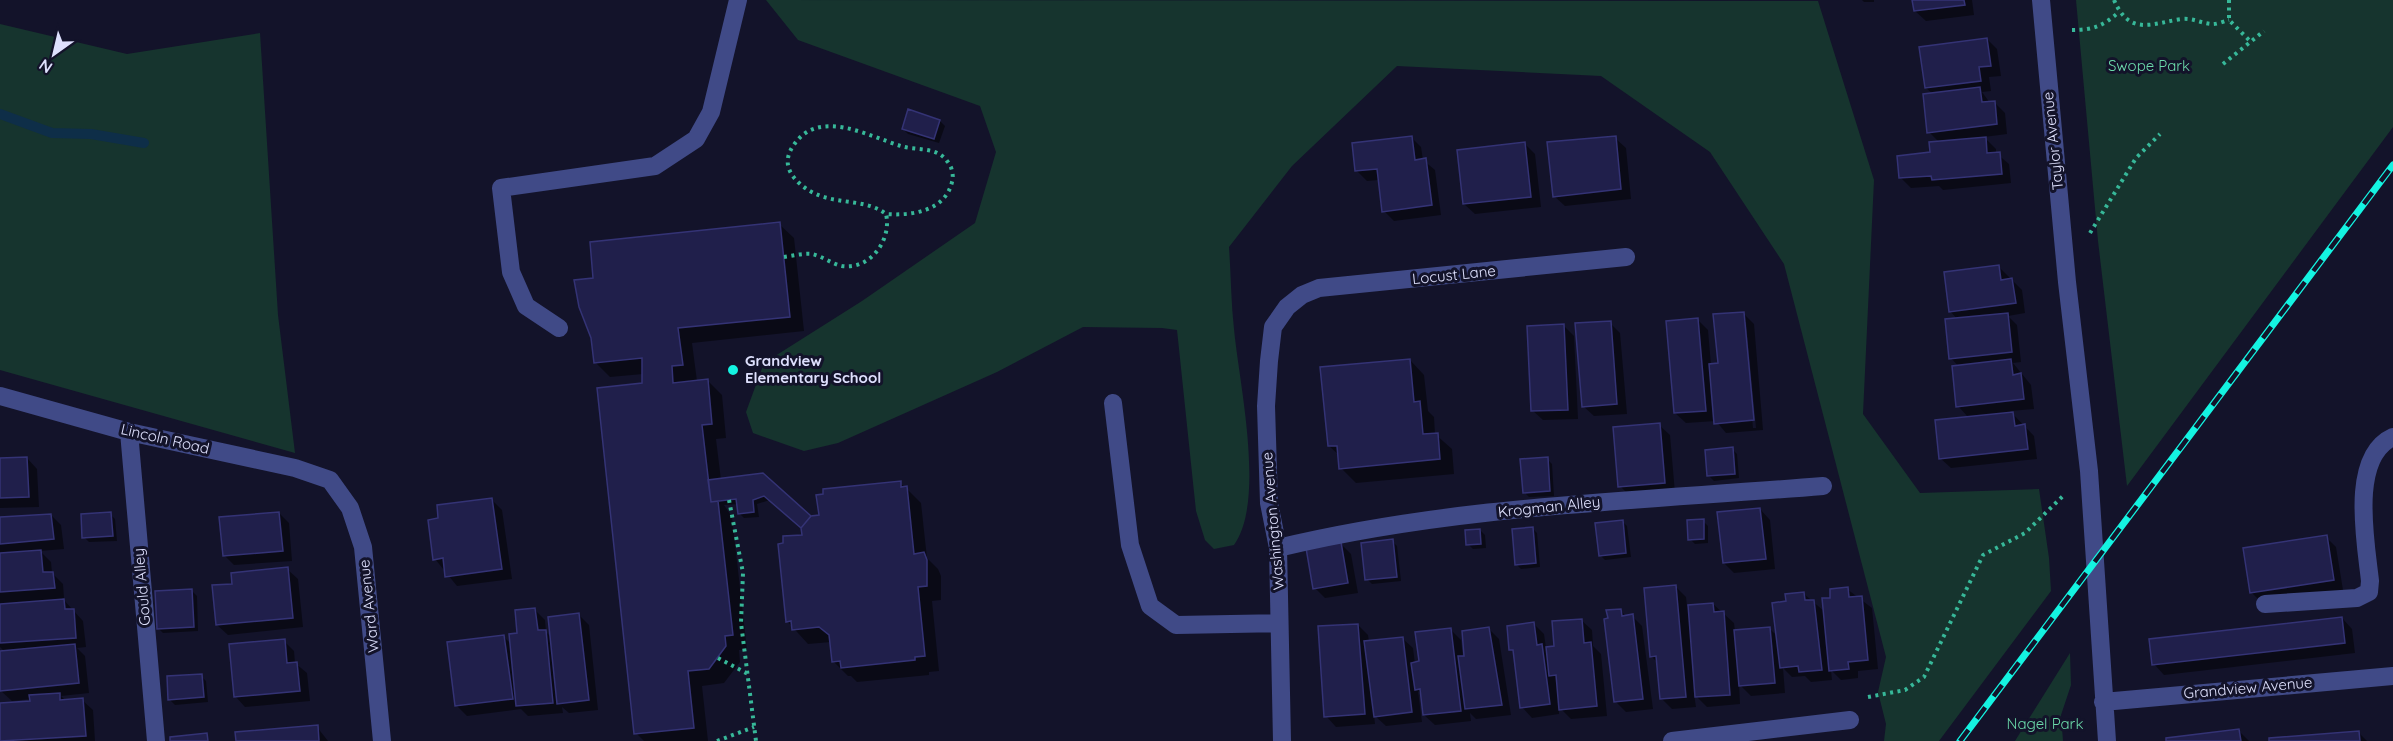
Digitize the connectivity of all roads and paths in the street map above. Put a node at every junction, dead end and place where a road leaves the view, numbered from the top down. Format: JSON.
{"nodes":[{"id":1,"x":2041,"y":0,"type":"edge"},
{"id":2,"x":2114,"y":0,"type":"edge"},
{"id":3,"x":2229,"y":0,"type":"edge"},
{"id":4,"x":738,"y":2,"type":"edge"},
{"id":5,"x":2119,"y":12,"type":"junction"},
{"id":6,"x":2229,"y":20,"type":"junction"},
{"id":7,"x":2043,"y":30,"type":"junction"},
{"id":8,"x":2264,"y":31,"type":"dead end"},
{"id":9,"x":2251,"y":42,"type":"junction"},
{"id":10,"x":2223,"y":64,"type":"dead end"},
{"id":11,"x":2160,"y":134,"type":"dead end"},
{"id":12,"x":886,"y":214,"type":"junction"},
{"id":13,"x":784,"y":257,"type":"dead end"},
{"id":14,"x":1626,"y":257,"type":"dead end"},
{"id":15,"x":2066,"y":275,"type":"junction"},
{"id":16,"x":1287,"y":307,"type":"joint"},
{"id":17,"x":559,"y":328,"type":"dead end"},
{"id":18,"x":0,"y":396,"type":"edge"},
{"id":19,"x":1113,"y":403,"type":"dead end"},
{"id":20,"x":129,"y":432,"type":"junction"},
{"id":21,"x":2393,"y":437,"type":"edge"},
{"id":22,"x":2089,"y":471,"type":"junction"},
{"id":23,"x":330,"y":480,"type":"joint"},
{"id":24,"x":1822,"y":486,"type":"dead end"},
{"id":25,"x":729,"y":500,"type":"dead end"},
{"id":26,"x":1278,"y":548,"type":"junction"},
{"id":27,"x":2265,"y":604,"type":"dead end"},
{"id":28,"x":1279,"y":623,"type":"junction"},
{"id":29,"x":718,"y":658,"type":"dead end"},
{"id":30,"x":748,"y":674,"type":"junction"},
{"id":31,"x":2393,"y":676,"type":"edge"},
{"id":32,"x":1868,"y":697,"type":"dead end"},
{"id":33,"x":2103,"y":702,"type":"junction"},
{"id":34,"x":1850,"y":720,"type":"dead end"},
{"id":35,"x":754,"y":727,"type":"junction"},
{"id":36,"x":156,"y":741,"type":"edge"},
{"id":37,"x":382,"y":741,"type":"edge"},
{"id":38,"x":717,"y":741,"type":"edge"},
{"id":39,"x":756,"y":741,"type":"edge"},
{"id":40,"x":1282,"y":741,"type":"edge"},
{"id":41,"x":1672,"y":741,"type":"edge"},
{"id":42,"x":2107,"y":741,"type":"edge"}],
"edges":[{"from":1,"to":7,"type":"street","name":"Taylor Avenue"},
{"from":2,"to":5,"type":"path"},
{"from":3,"to":6,"type":"path"},
{"from":4,"to":17,"type":"street"},
{"from":5,"to":6,"type":"path"},
{"from":5,"to":7,"type":"path"},
{"from":6,"to":9,"type":"path"},
{"from":7,"to":15,"type":"street","name":"Taylor Avenue"},
{"from":8,"to":9,"type":"path"},
{"from":9,"to":10,"type":"path"},
{"from":11,"to":15,"type":"path"},
{"from":12,"to":12,"type":"path"},
{"from":12,"to":13,"type":"path"},
{"from":14,"to":16,"type":"street","name":"Locust Lane"},
{"from":15,"to":22,"type":"street","name":"Taylor Avenue"},
{"from":16,"to":26,"type":"street","name":"Washington Avenue"},
{"from":18,"to":20,"type":"street","name":"Lincoln Road"},
{"from":19,"to":28,"type":"street"},
{"from":20,"to":23,"type":"street","name":"Lincoln Road"},
{"from":20,"to":36,"type":"street","name":"Gould Alley"},
{"from":21,"to":27,"type":"street"},
{"from":22,"to":32,"type":"path"},
{"from":22,"to":33,"type":"street","name":"Taylor Avenue"},
{"from":23,"to":37,"type":"street","name":"Ward Avenue"},
{"from":24,"to":26,"type":"street","name":"Krogman Alley"},
{"from":25,"to":30,"type":"path"},
{"from":26,"to":28,"type":"street","name":"Washington Avenue"},
{"from":28,"to":40,"type":"street","name":"Washington Avenue"},
{"from":29,"to":30,"type":"path"},
{"from":30,"to":35,"type":"path"},
{"from":31,"to":33,"type":"street","name":"Grandview Avenue"},
{"from":33,"to":42,"type":"street","name":"Taylor Avenue"},
{"from":34,"to":41,"type":"street"},
{"from":35,"to":38,"type":"path"},
{"from":35,"to":39,"type":"path"}]}
